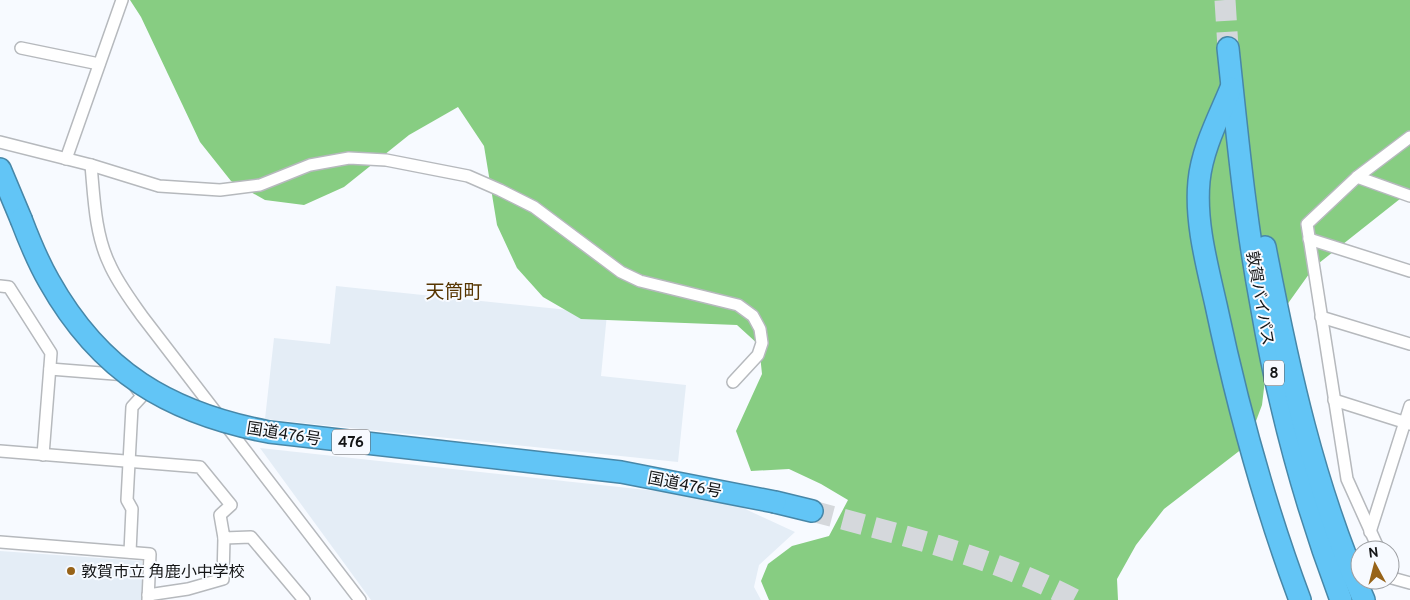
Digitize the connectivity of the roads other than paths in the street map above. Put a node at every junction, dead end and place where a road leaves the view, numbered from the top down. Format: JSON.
{"nodes":[{"id":1,"x":122,"y":0,"type":"edge"},
{"id":2,"x":21,"y":48,"type":"dead end"},
{"id":3,"x":1228,"y":48,"type":"tunnel mouth"},
{"id":4,"x":99,"y":64,"type":"junction"},
{"id":5,"x":1232,"y":85,"type":"junction"},
{"id":6,"x":1410,"y":137,"type":"edge"},
{"id":7,"x":1240,"y":139,"type":"junction"},
{"id":8,"x":0,"y":142,"type":"edge"},
{"id":9,"x":66,"y":159,"type":"junction"},
{"id":10,"x":90,"y":165,"type":"junction"},
{"id":11,"x":0,"y":169,"type":"edge"},
{"id":12,"x":1357,"y":177,"type":"junction"},
{"id":13,"x":1410,"y":196,"type":"edge"},
{"id":14,"x":1309,"y":239,"type":"junction"},
{"id":15,"x":1410,"y":271,"type":"edge"},
{"id":16,"x":0,"y":286,"type":"edge"},
{"id":17,"x":1321,"y":317,"type":"junction"},
{"id":18,"x":1410,"y":344,"type":"edge"},
{"id":19,"x":50,"y":370,"type":"junction"},
{"id":20,"x":732,"y":382,"type":"dead end"},
{"id":21,"x":1334,"y":400,"type":"junction"},
{"id":22,"x":1410,"y":406,"type":"edge"},
{"id":23,"x":1407,"y":423,"type":"edge"},
{"id":24,"x":0,"y":452,"type":"edge"},
{"id":25,"x":43,"y":455,"type":"junction"},
{"id":26,"x":129,"y":462,"type":"junction"},
{"id":27,"x":812,"y":511,"type":"tunnel mouth"},
{"id":28,"x":1370,"y":532,"type":"junction"},
{"id":29,"x":224,"y":538,"type":"junction"},
{"id":30,"x":1374,"y":540,"type":"edge"},
{"id":31,"x":0,"y":542,"type":"edge"},
{"id":32,"x":130,"y":552,"type":"junction"},
{"id":33,"x":148,"y":598,"type":"edge"},
{"id":34,"x":304,"y":600,"type":"edge"},
{"id":35,"x":360,"y":600,"type":"edge"},
{"id":36,"x":1300,"y":600,"type":"edge"},
{"id":37,"x":1341,"y":600,"type":"edge"},
{"id":38,"x":1364,"y":600,"type":"edge"}],
"edges":[{"from":1,"to":4,"type":"street"},
{"from":2,"to":4,"type":"street"},
{"from":3,"to":5,"type":"highway","name":"敦賀バイパス","number":"8"},
{"from":4,"to":9,"type":"street"},
{"from":5,"to":7,"type":"highway","name":"敦賀バイパス","number":"8"},
{"from":5,"to":36,"type":"highway"},
{"from":6,"to":12,"type":"street"},
{"from":7,"to":37,"type":"highway","name":"敦賀バイパス","number":"8"},
{"from":7,"to":38,"type":"highway"},
{"from":8,"to":9,"type":"street"},
{"from":9,"to":10,"type":"street"},
{"from":10,"to":20,"type":"street"},
{"from":10,"to":35,"type":"street"},
{"from":11,"to":27,"type":"highway","name":"国道476号","number":"476","bridge":true},
{"from":12,"to":13,"type":"street"},
{"from":12,"to":14,"type":"street"},
{"from":14,"to":15,"type":"street"},
{"from":14,"to":17,"type":"street"},
{"from":16,"to":19,"type":"street"},
{"from":17,"to":18,"type":"street"},
{"from":17,"to":21,"type":"street"},
{"from":19,"to":25,"type":"street"},
{"from":19,"to":26,"type":"street"},
{"from":21,"to":23,"type":"street"},
{"from":21,"to":28,"type":"street"},
{"from":22,"to":23,"type":"street"},
{"from":23,"to":28,"type":"street"},
{"from":24,"to":25,"type":"street"},
{"from":25,"to":26,"type":"street"},
{"from":26,"to":29,"type":"street"},
{"from":26,"to":32,"type":"street"},
{"from":28,"to":30,"type":"street"},
{"from":29,"to":33,"type":"street"},
{"from":29,"to":34,"type":"street"},
{"from":31,"to":32,"type":"street"},
{"from":32,"to":33,"type":"street"}]}
